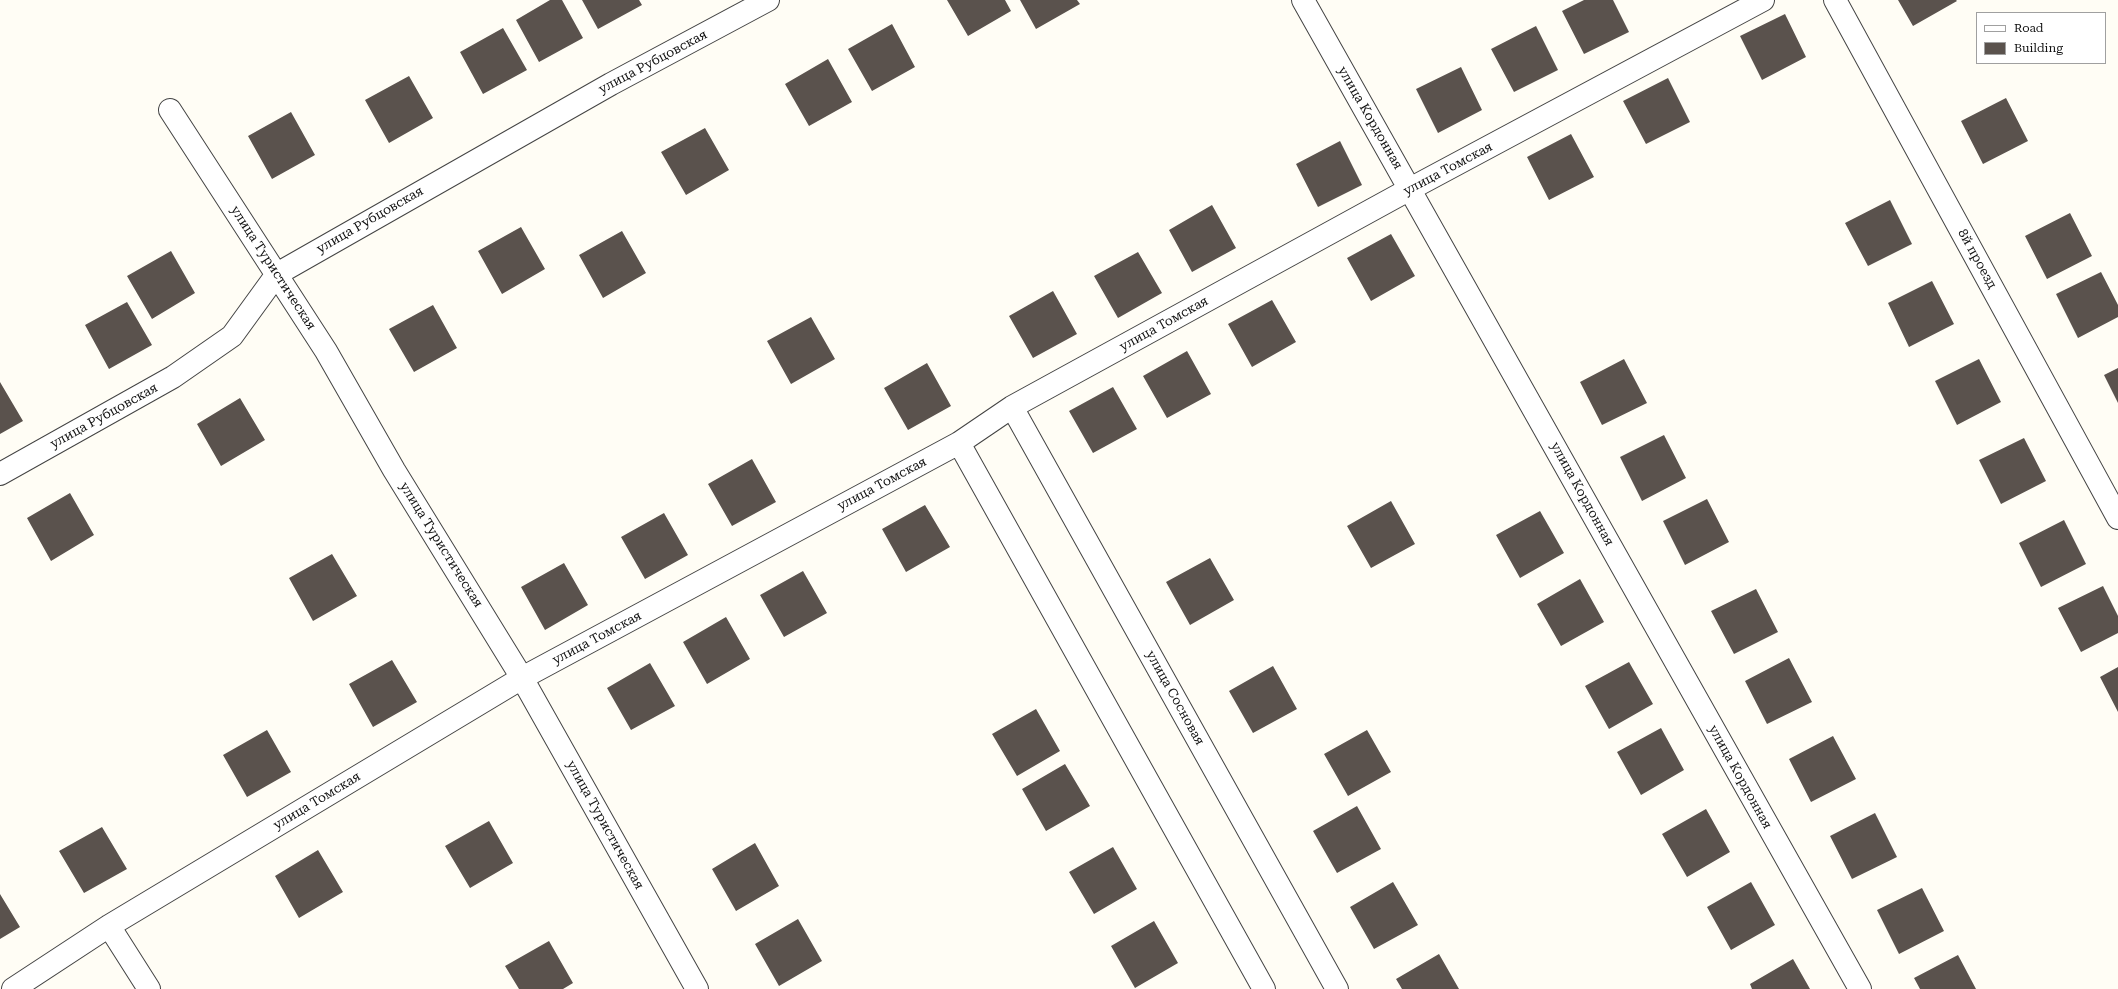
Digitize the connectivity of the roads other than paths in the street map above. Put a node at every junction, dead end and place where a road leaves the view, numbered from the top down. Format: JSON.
{"nodes":[{"id":1,"x":768,"y":0,"type":"edge"},
{"id":2,"x":1303,"y":0,"type":"edge"},
{"id":3,"x":1763,"y":0,"type":"edge"},
{"id":4,"x":1835,"y":0,"type":"edge"},
{"id":5,"x":170,"y":110,"type":"dead end"},
{"id":6,"x":1410,"y":189,"type":"junction"},
{"id":7,"x":277,"y":274,"type":"junction"},
{"id":8,"x":1012,"y":407,"type":"junction"},
{"id":9,"x":959,"y":443,"type":"junction"},
{"id":10,"x":0,"y":474,"type":"edge"},
{"id":11,"x":2118,"y":518,"type":"edge"},
{"id":12,"x":522,"y":678,"type":"junction"},
{"id":13,"x":109,"y":926,"type":"junction"},
{"id":14,"x":13,"y":989,"type":"edge"},
{"id":15,"x":149,"y":989,"type":"edge"},
{"id":16,"x":697,"y":989,"type":"edge"},
{"id":17,"x":1264,"y":989,"type":"edge"},
{"id":18,"x":1337,"y":989,"type":"edge"},
{"id":19,"x":1860,"y":989,"type":"edge"}],
"edges":[{"from":1,"to":7,"type":"street","name":"улица Рубцовская"},
{"from":2,"to":6,"type":"street","name":"улица Кордонная"},
{"from":3,"to":6,"type":"street","name":"улица Томская"},
{"from":4,"to":11,"type":"street","name":"8й проезд"},
{"from":5,"to":7,"type":"street","name":"улица Туристическая"},
{"from":6,"to":8,"type":"street","name":"улица Томская"},
{"from":6,"to":19,"type":"street","name":"улица Кордонная"},
{"from":7,"to":10,"type":"street","name":"улица Рубцовская"},
{"from":7,"to":12,"type":"street","name":"улица Туристическая"},
{"from":8,"to":9,"type":"street","name":"улица Томская"},
{"from":8,"to":18,"type":"street","name":"улица Сосновая"},
{"from":9,"to":12,"type":"street","name":"улица Томская"},
{"from":9,"to":17,"type":"street"},
{"from":12,"to":13,"type":"street","name":"улица Томская"},
{"from":12,"to":16,"type":"street","name":"улица Туристическая"},
{"from":13,"to":14,"type":"street","name":"улица Томская"},
{"from":13,"to":15,"type":"street"}]}
